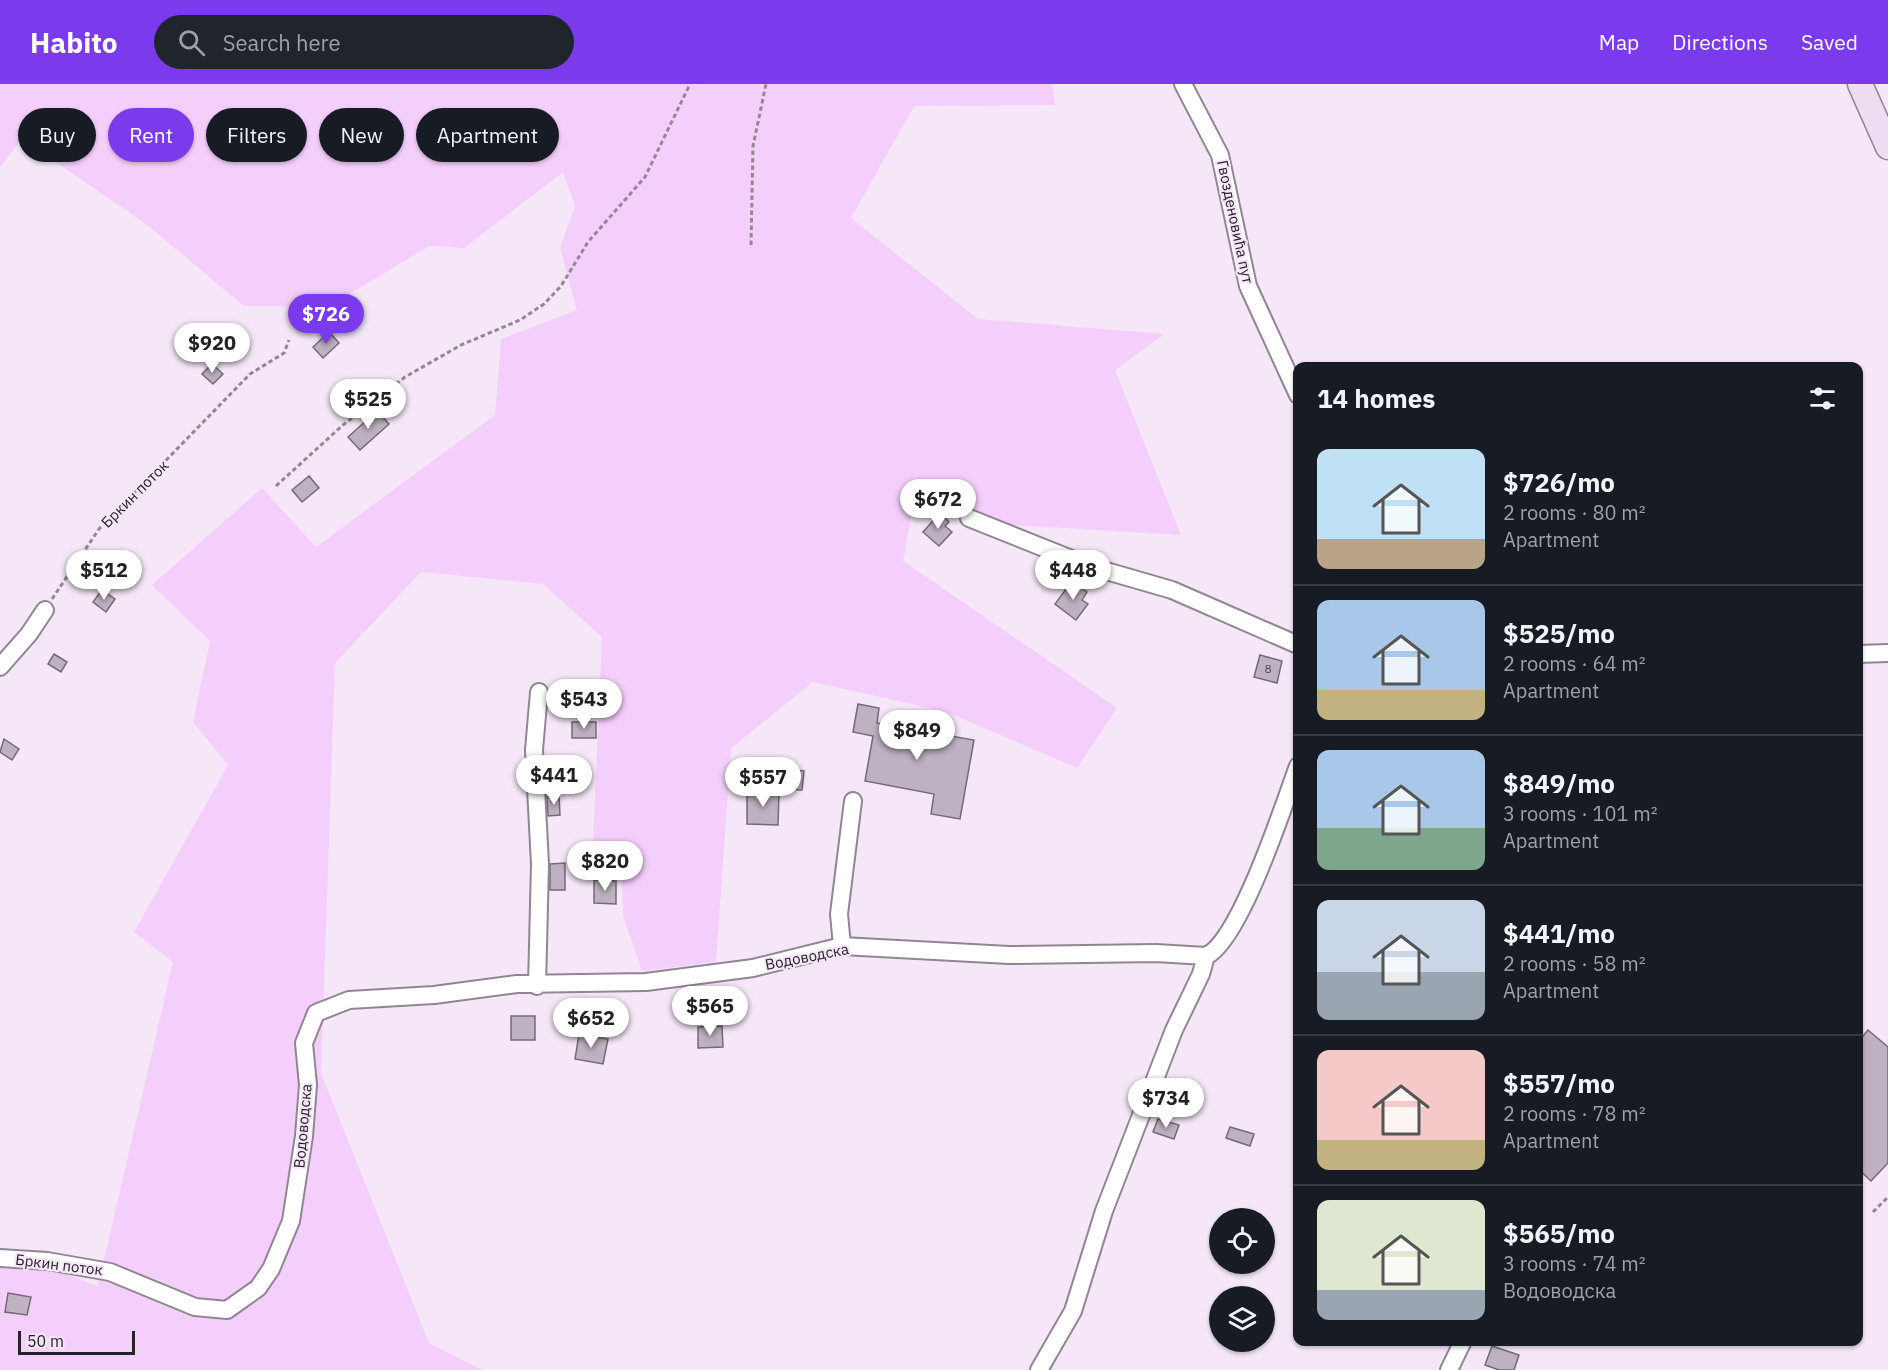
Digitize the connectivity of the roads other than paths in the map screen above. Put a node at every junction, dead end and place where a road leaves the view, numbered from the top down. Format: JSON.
{"nodes":[{"id":1,"x":1183,"y":84,"type":"edge"},
{"id":2,"x":1860,"y":84,"type":"edge"},
{"id":3,"x":1888,"y":147,"type":"edge"},
{"id":4,"x":1293,"y":384,"type":"edge"},
{"id":5,"x":969,"y":518,"type":"dead end"},
{"id":6,"x":45,"y":610,"type":"road end"},
{"id":7,"x":1293,"y":643,"type":"edge"},
{"id":8,"x":1888,"y":654,"type":"edge"},
{"id":9,"x":1863,"y":655,"type":"edge"},
{"id":10,"x":0,"y":667,"type":"edge"},
{"id":11,"x":539,"y":692,"type":"dead end"},
{"id":12,"x":1293,"y":780,"type":"edge"},
{"id":13,"x":853,"y":801,"type":"dead end"},
{"id":14,"x":842,"y":946,"type":"junction"},
{"id":15,"x":1206,"y":956,"type":"junction"},
{"id":16,"x":537,"y":986,"type":"junction"},
{"id":17,"x":0,"y":1258,"type":"edge"},
{"id":18,"x":150,"y":1288,"type":"joint"},
{"id":19,"x":1461,"y":1346,"type":"edge"},
{"id":20,"x":1039,"y":1370,"type":"edge"},
{"id":21,"x":1449,"y":1370,"type":"edge"}],
"edges":[{"from":1,"to":4,"type":"street","name":"Гвозденовића пут"},
{"from":2,"to":3,"type":"main road"},
{"from":5,"to":7,"type":"street"},
{"from":6,"to":10,"type":"street"},
{"from":8,"to":9,"type":"street"},
{"from":11,"to":16,"type":"street"},
{"from":12,"to":15,"type":"street"},
{"from":13,"to":14,"type":"street"},
{"from":14,"to":15,"type":"street","name":"Водоводска"},
{"from":14,"to":16,"type":"street","name":"Водоводска"},
{"from":15,"to":20,"type":"street"},
{"from":16,"to":18,"type":"street","name":"Водоводска"},
{"from":17,"to":18,"type":"street","name":"Бркин поток"},
{"from":19,"to":21,"type":"street"}]}
